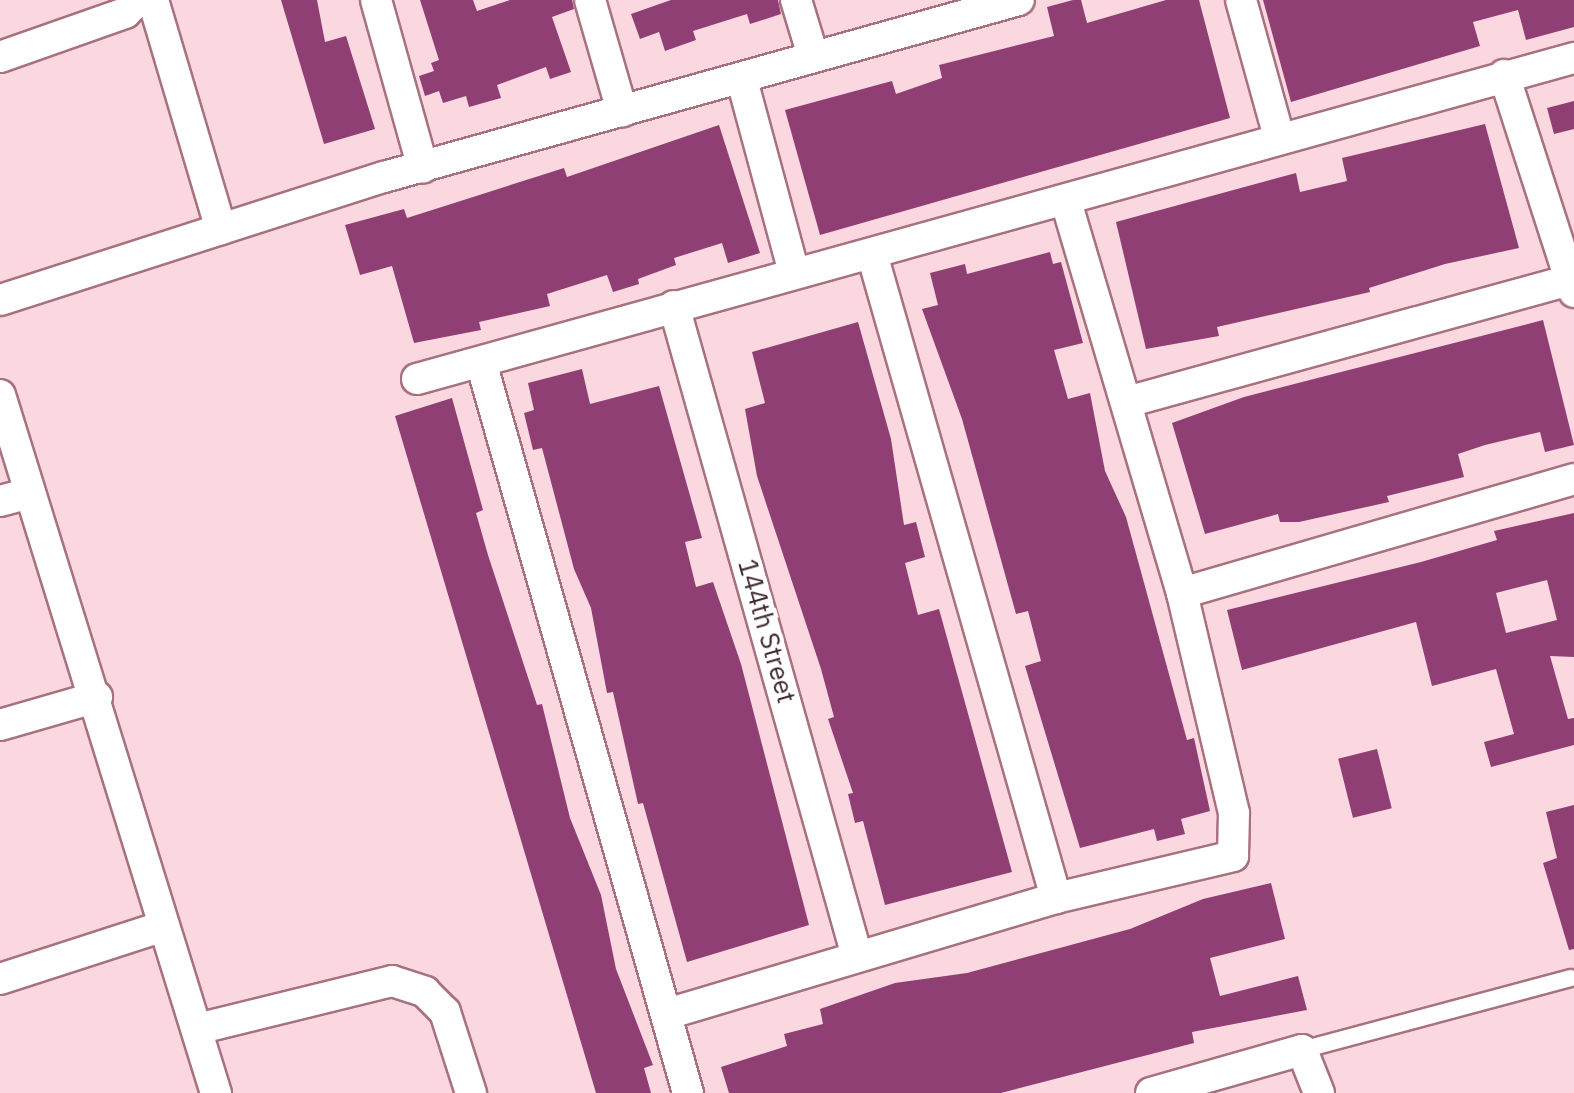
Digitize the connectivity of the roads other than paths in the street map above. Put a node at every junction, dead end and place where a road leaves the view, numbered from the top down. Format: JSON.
{"nodes":[{"id":1,"x":138,"y":0,"type":"edge"},
{"id":2,"x":153,"y":0,"type":"edge"},
{"id":3,"x":376,"y":0,"type":"edge"},
{"id":4,"x":590,"y":0,"type":"edge"},
{"id":5,"x":796,"y":0,"type":"edge"},
{"id":6,"x":1241,"y":0,"type":"edge"},
{"id":7,"x":1012,"y":1,"type":"edge"},
{"id":8,"x":813,"y":56,"type":"junction"},
{"id":9,"x":0,"y":57,"type":"edge"},
{"id":10,"x":1574,"y":58,"type":"edge"},
{"id":11,"x":1504,"y":75,"type":"junction"},
{"id":12,"x":742,"y":80,"type":"junction"},
{"id":13,"x":622,"y":111,"type":"junction"},
{"id":14,"x":1279,"y":137,"type":"junction"},
{"id":15,"x":423,"y":168,"type":"junction"},
{"id":16,"x":1066,"y":201,"type":"junction"},
{"id":17,"x":221,"y":229,"type":"junction"},
{"id":18,"x":872,"y":254,"type":"junction"},
{"id":19,"x":794,"y":273,"type":"junction"},
{"id":20,"x":1572,"y":286,"type":"edge"},
{"id":21,"x":0,"y":300,"type":"edge"},
{"id":22,"x":674,"y":306,"type":"junction"},
{"id":23,"x":481,"y":362,"type":"junction"},
{"id":24,"x":417,"y":379,"type":"dead end"},
{"id":25,"x":0,"y":395,"type":"edge"},
{"id":26,"x":1127,"y":402,"type":"junction"},
{"id":27,"x":1574,"y":479,"type":"edge"},
{"id":28,"x":14,"y":497,"type":"edge"},
{"id":29,"x":1182,"y":593,"type":"junction"},
{"id":30,"x":97,"y":697,"type":"junction"},
{"id":31,"x":0,"y":725,"type":"edge"},
{"id":32,"x":1056,"y":898,"type":"junction"},
{"id":33,"x":161,"y":927,"type":"junction"},
{"id":34,"x":857,"y":956,"type":"junction"},
{"id":35,"x":1570,"y":978,"type":"dead end"},
{"id":36,"x":0,"y":979,"type":"edge"},
{"id":37,"x":670,"y":1013,"type":"junction"},
{"id":38,"x":197,"y":1029,"type":"junction"},
{"id":39,"x":1302,"y":1050,"type":"junction"},
{"id":40,"x":216,"y":1093,"type":"edge"},
{"id":41,"x":471,"y":1093,"type":"edge"},
{"id":42,"x":688,"y":1093,"type":"edge"},
{"id":43,"x":1151,"y":1093,"type":"edge"},
{"id":44,"x":1319,"y":1093,"type":"edge"}],
"edges":[{"from":1,"to":9,"type":"street"},
{"from":2,"to":17,"type":"street"},
{"from":3,"to":15,"type":"street"},
{"from":4,"to":13,"type":"street"},
{"from":5,"to":8,"type":"street"},
{"from":6,"to":14,"type":"street"},
{"from":7,"to":8,"type":"street"},
{"from":8,"to":12,"type":"street"},
{"from":10,"to":11,"type":"street"},
{"from":11,"to":14,"type":"street"},
{"from":11,"to":20,"type":"street"},
{"from":12,"to":13,"type":"street"},
{"from":12,"to":19,"type":"street"},
{"from":13,"to":15,"type":"street"},
{"from":14,"to":16,"type":"street"},
{"from":15,"to":17,"type":"street"},
{"from":16,"to":18,"type":"street"},
{"from":16,"to":26,"type":"street"},
{"from":17,"to":21,"type":"street"},
{"from":18,"to":19,"type":"street"},
{"from":18,"to":32,"type":"street"},
{"from":19,"to":22,"type":"street"},
{"from":20,"to":26,"type":"street"},
{"from":22,"to":23,"type":"street"},
{"from":22,"to":34,"type":"street","name":"144th Street"},
{"from":23,"to":24,"type":"street"},
{"from":23,"to":37,"type":"street"},
{"from":25,"to":28,"type":"street"},
{"from":26,"to":29,"type":"street"},
{"from":27,"to":29,"type":"street"},
{"from":28,"to":30,"type":"street"},
{"from":29,"to":32,"type":"street"},
{"from":30,"to":31,"type":"street"},
{"from":30,"to":33,"type":"street"},
{"from":32,"to":34,"type":"street"},
{"from":33,"to":36,"type":"street"},
{"from":33,"to":38,"type":"street"},
{"from":34,"to":37,"type":"street"},
{"from":35,"to":39,"type":"lane"},
{"from":37,"to":42,"type":"street"},
{"from":38,"to":40,"type":"street"},
{"from":38,"to":41,"type":"street"},
{"from":39,"to":43,"type":"street"},
{"from":39,"to":44,"type":"street"}]}
